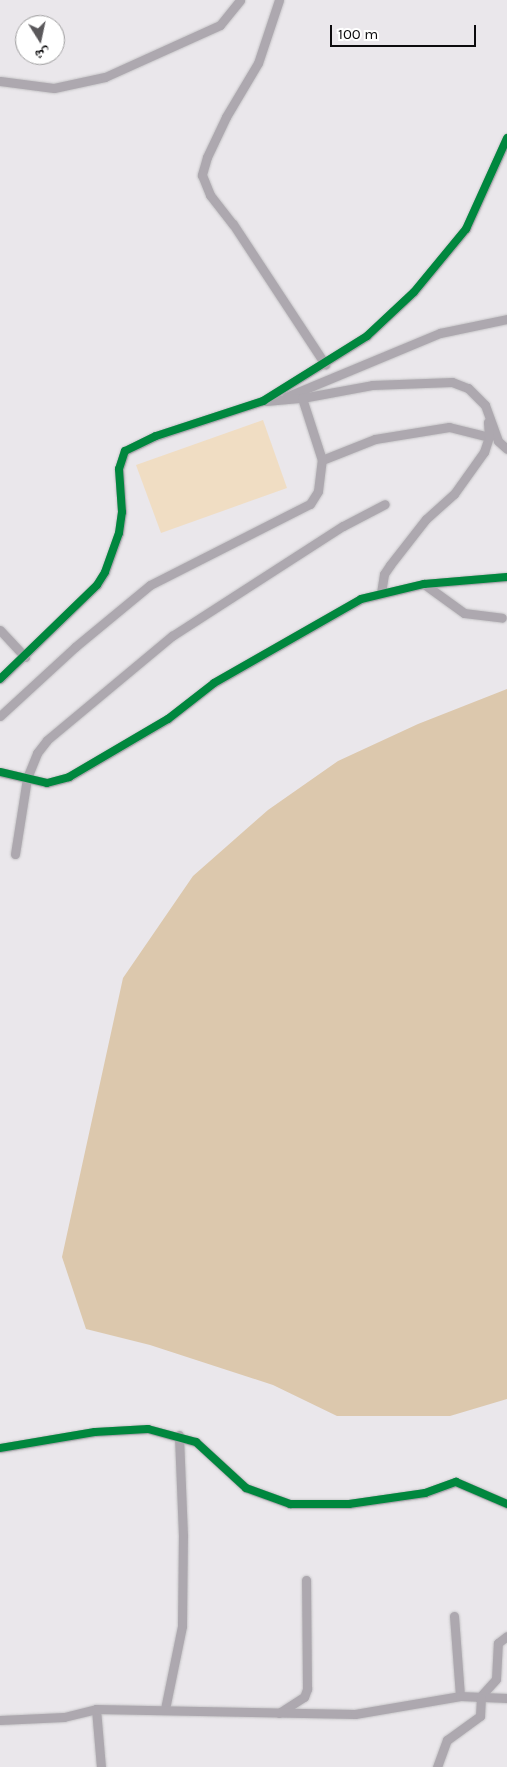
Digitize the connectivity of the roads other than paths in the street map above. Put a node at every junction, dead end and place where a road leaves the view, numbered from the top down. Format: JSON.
{"nodes":[{"id":1,"x":240,"y":0,"type":"edge"},
{"id":2,"x":279,"y":0,"type":"edge"},
{"id":3,"x":0,"y":81,"type":"edge"},
{"id":4,"x":507,"y":138,"type":"edge"},
{"id":5,"x":507,"y":319,"type":"edge"},
{"id":6,"x":325,"y":364,"type":"junction"},
{"id":7,"x":302,"y":398,"type":"junction"},
{"id":8,"x":280,"y":400,"type":"junction"},
{"id":9,"x":263,"y":401,"type":"junction"},
{"id":10,"x":485,"y":405,"type":"junction"},
{"id":11,"x":489,"y":437,"type":"junction"},
{"id":12,"x":507,"y":449,"type":"edge"},
{"id":13,"x":322,"y":460,"type":"junction"},
{"id":14,"x":384,"y":504,"type":"dead end"},
{"id":15,"x":507,"y":577,"type":"edge"},
{"id":16,"x":424,"y":584,"type":"junction"},
{"id":17,"x":380,"y":593,"type":"junction"},
{"id":18,"x":502,"y":618,"type":"dead end"},
{"id":19,"x":0,"y":630,"type":"edge"},
{"id":20,"x":25,"y":657,"type":"junction"},
{"id":21,"x":0,"y":679,"type":"edge"},
{"id":22,"x":0,"y":716,"type":"edge"},
{"id":23,"x":0,"y":772,"type":"edge"},
{"id":24,"x":27,"y":778,"type":"junction"},
{"id":25,"x":15,"y":854,"type":"dead end"},
{"id":26,"x":179,"y":1435,"type":"junction"},
{"id":27,"x":0,"y":1448,"type":"edge"},
{"id":28,"x":507,"y":1504,"type":"edge"},
{"id":29,"x":306,"y":1580,"type":"dead end"},
{"id":30,"x":454,"y":1616,"type":"dead end"},
{"id":31,"x":507,"y":1636,"type":"edge"},
{"id":32,"x":460,"y":1696,"type":"junction"},
{"id":33,"x":480,"y":1698,"type":"junction"},
{"id":34,"x":507,"y":1698,"type":"edge"},
{"id":35,"x":96,"y":1709,"type":"junction"},
{"id":36,"x":165,"y":1709,"type":"junction"},
{"id":37,"x":279,"y":1713,"type":"junction"},
{"id":38,"x":0,"y":1720,"type":"edge"},
{"id":39,"x":101,"y":1767,"type":"edge"},
{"id":40,"x":436,"y":1767,"type":"edge"}],
"edges":[{"from":1,"to":3,"type":"street"},
{"from":2,"to":6,"type":"street"},
{"from":4,"to":6,"type":"street"},
{"from":5,"to":8,"type":"street"},
{"from":6,"to":9,"type":"street"},
{"from":7,"to":8,"type":"street"},
{"from":7,"to":10,"type":"street"},
{"from":7,"to":13,"type":"street"},
{"from":8,"to":9,"type":"street"},
{"from":9,"to":20,"type":"street"},
{"from":10,"to":11,"type":"street"},
{"from":10,"to":12,"type":"street"},
{"from":11,"to":13,"type":"street"},
{"from":11,"to":17,"type":"street"},
{"from":13,"to":22,"type":"street"},
{"from":14,"to":24,"type":"street"},
{"from":15,"to":16,"type":"street"},
{"from":16,"to":17,"type":"street"},
{"from":16,"to":18,"type":"street"},
{"from":17,"to":24,"type":"street"},
{"from":19,"to":20,"type":"street"},
{"from":20,"to":21,"type":"street"},
{"from":23,"to":24,"type":"street"},
{"from":24,"to":25,"type":"street"},
{"from":26,"to":27,"type":"street"},
{"from":26,"to":28,"type":"street"},
{"from":26,"to":36,"type":"street"},
{"from":29,"to":37,"type":"street"},
{"from":30,"to":32,"type":"street"},
{"from":31,"to":33,"type":"street"},
{"from":32,"to":33,"type":"street"},
{"from":32,"to":37,"type":"street"},
{"from":33,"to":34,"type":"street"},
{"from":33,"to":40,"type":"street"},
{"from":35,"to":36,"type":"street"},
{"from":35,"to":38,"type":"street"},
{"from":35,"to":39,"type":"street"},
{"from":36,"to":37,"type":"street"}]}
